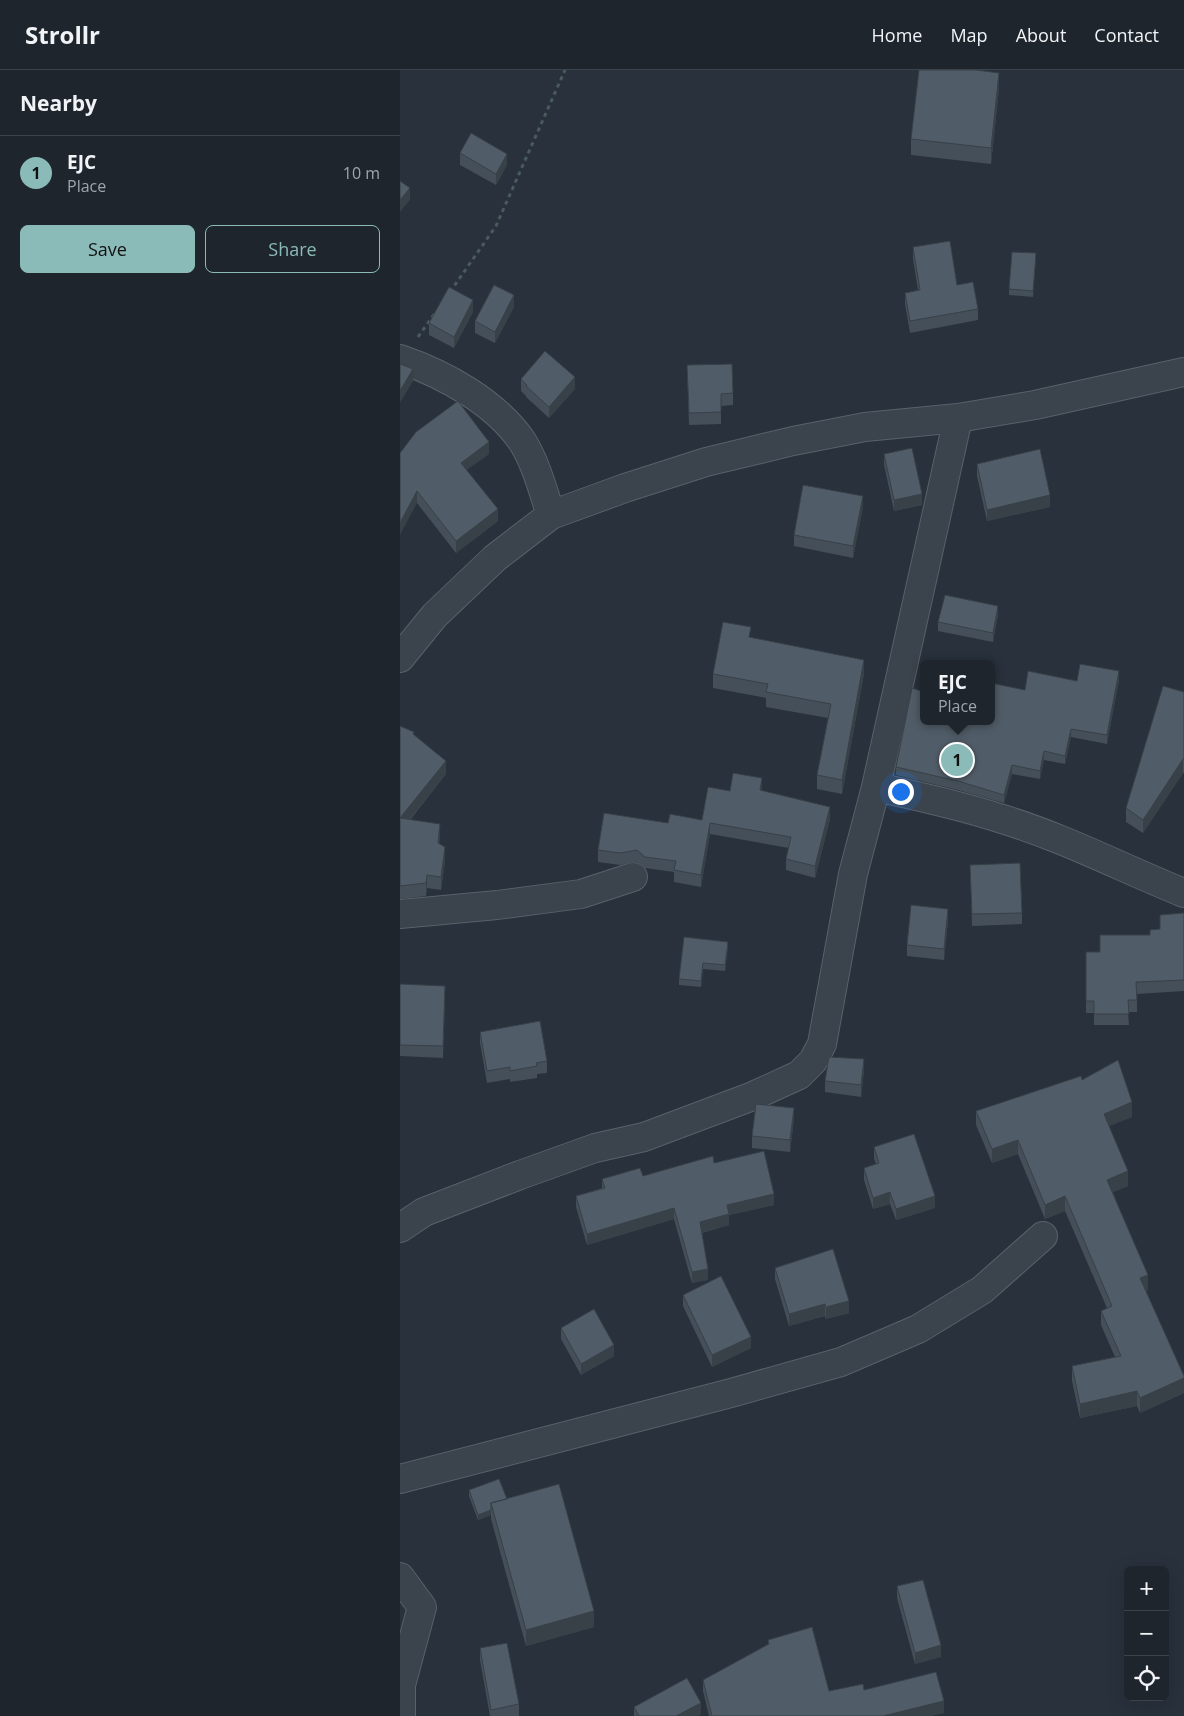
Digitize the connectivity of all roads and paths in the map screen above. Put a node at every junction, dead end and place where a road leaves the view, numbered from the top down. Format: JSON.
{"nodes":[{"id":1,"x":565,"y":70,"type":"edge"},
{"id":2,"x":446,"y":297,"type":"edge"},
{"id":3,"x":435,"y":312,"type":"edge"},
{"id":4,"x":401,"y":359,"type":"edge"},
{"id":5,"x":1184,"y":372,"type":"edge"},
{"id":6,"x":958,"y":418,"type":"junction"},
{"id":7,"x":552,"y":516,"type":"junction"},
{"id":8,"x":400,"y":658,"type":"edge"},
{"id":9,"x":876,"y":787,"type":"junction"},
{"id":10,"x":633,"y":877,"type":"dead end"},
{"id":11,"x":1184,"y":893,"type":"edge"},
{"id":12,"x":400,"y":914,"type":"edge"},
{"id":13,"x":400,"y":1228,"type":"edge"},
{"id":14,"x":1043,"y":1236,"type":"dead end"},
{"id":15,"x":400,"y":1479,"type":"edge"},
{"id":16,"x":400,"y":1577,"type":"edge"},
{"id":17,"x":401,"y":1716,"type":"edge"}],
"edges":[{"from":1,"to":2,"type":"path"},
{"from":3,"to":4,"type":"path"},
{"from":4,"to":7,"type":"street"},
{"from":5,"to":6,"type":"street"},
{"from":6,"to":7,"type":"street"},
{"from":6,"to":9,"type":"street"},
{"from":7,"to":8,"type":"street"},
{"from":9,"to":11,"type":"street"},
{"from":9,"to":13,"type":"street"},
{"from":10,"to":12,"type":"street"},
{"from":14,"to":15,"type":"street"},
{"from":16,"to":17,"type":"street"}]}
